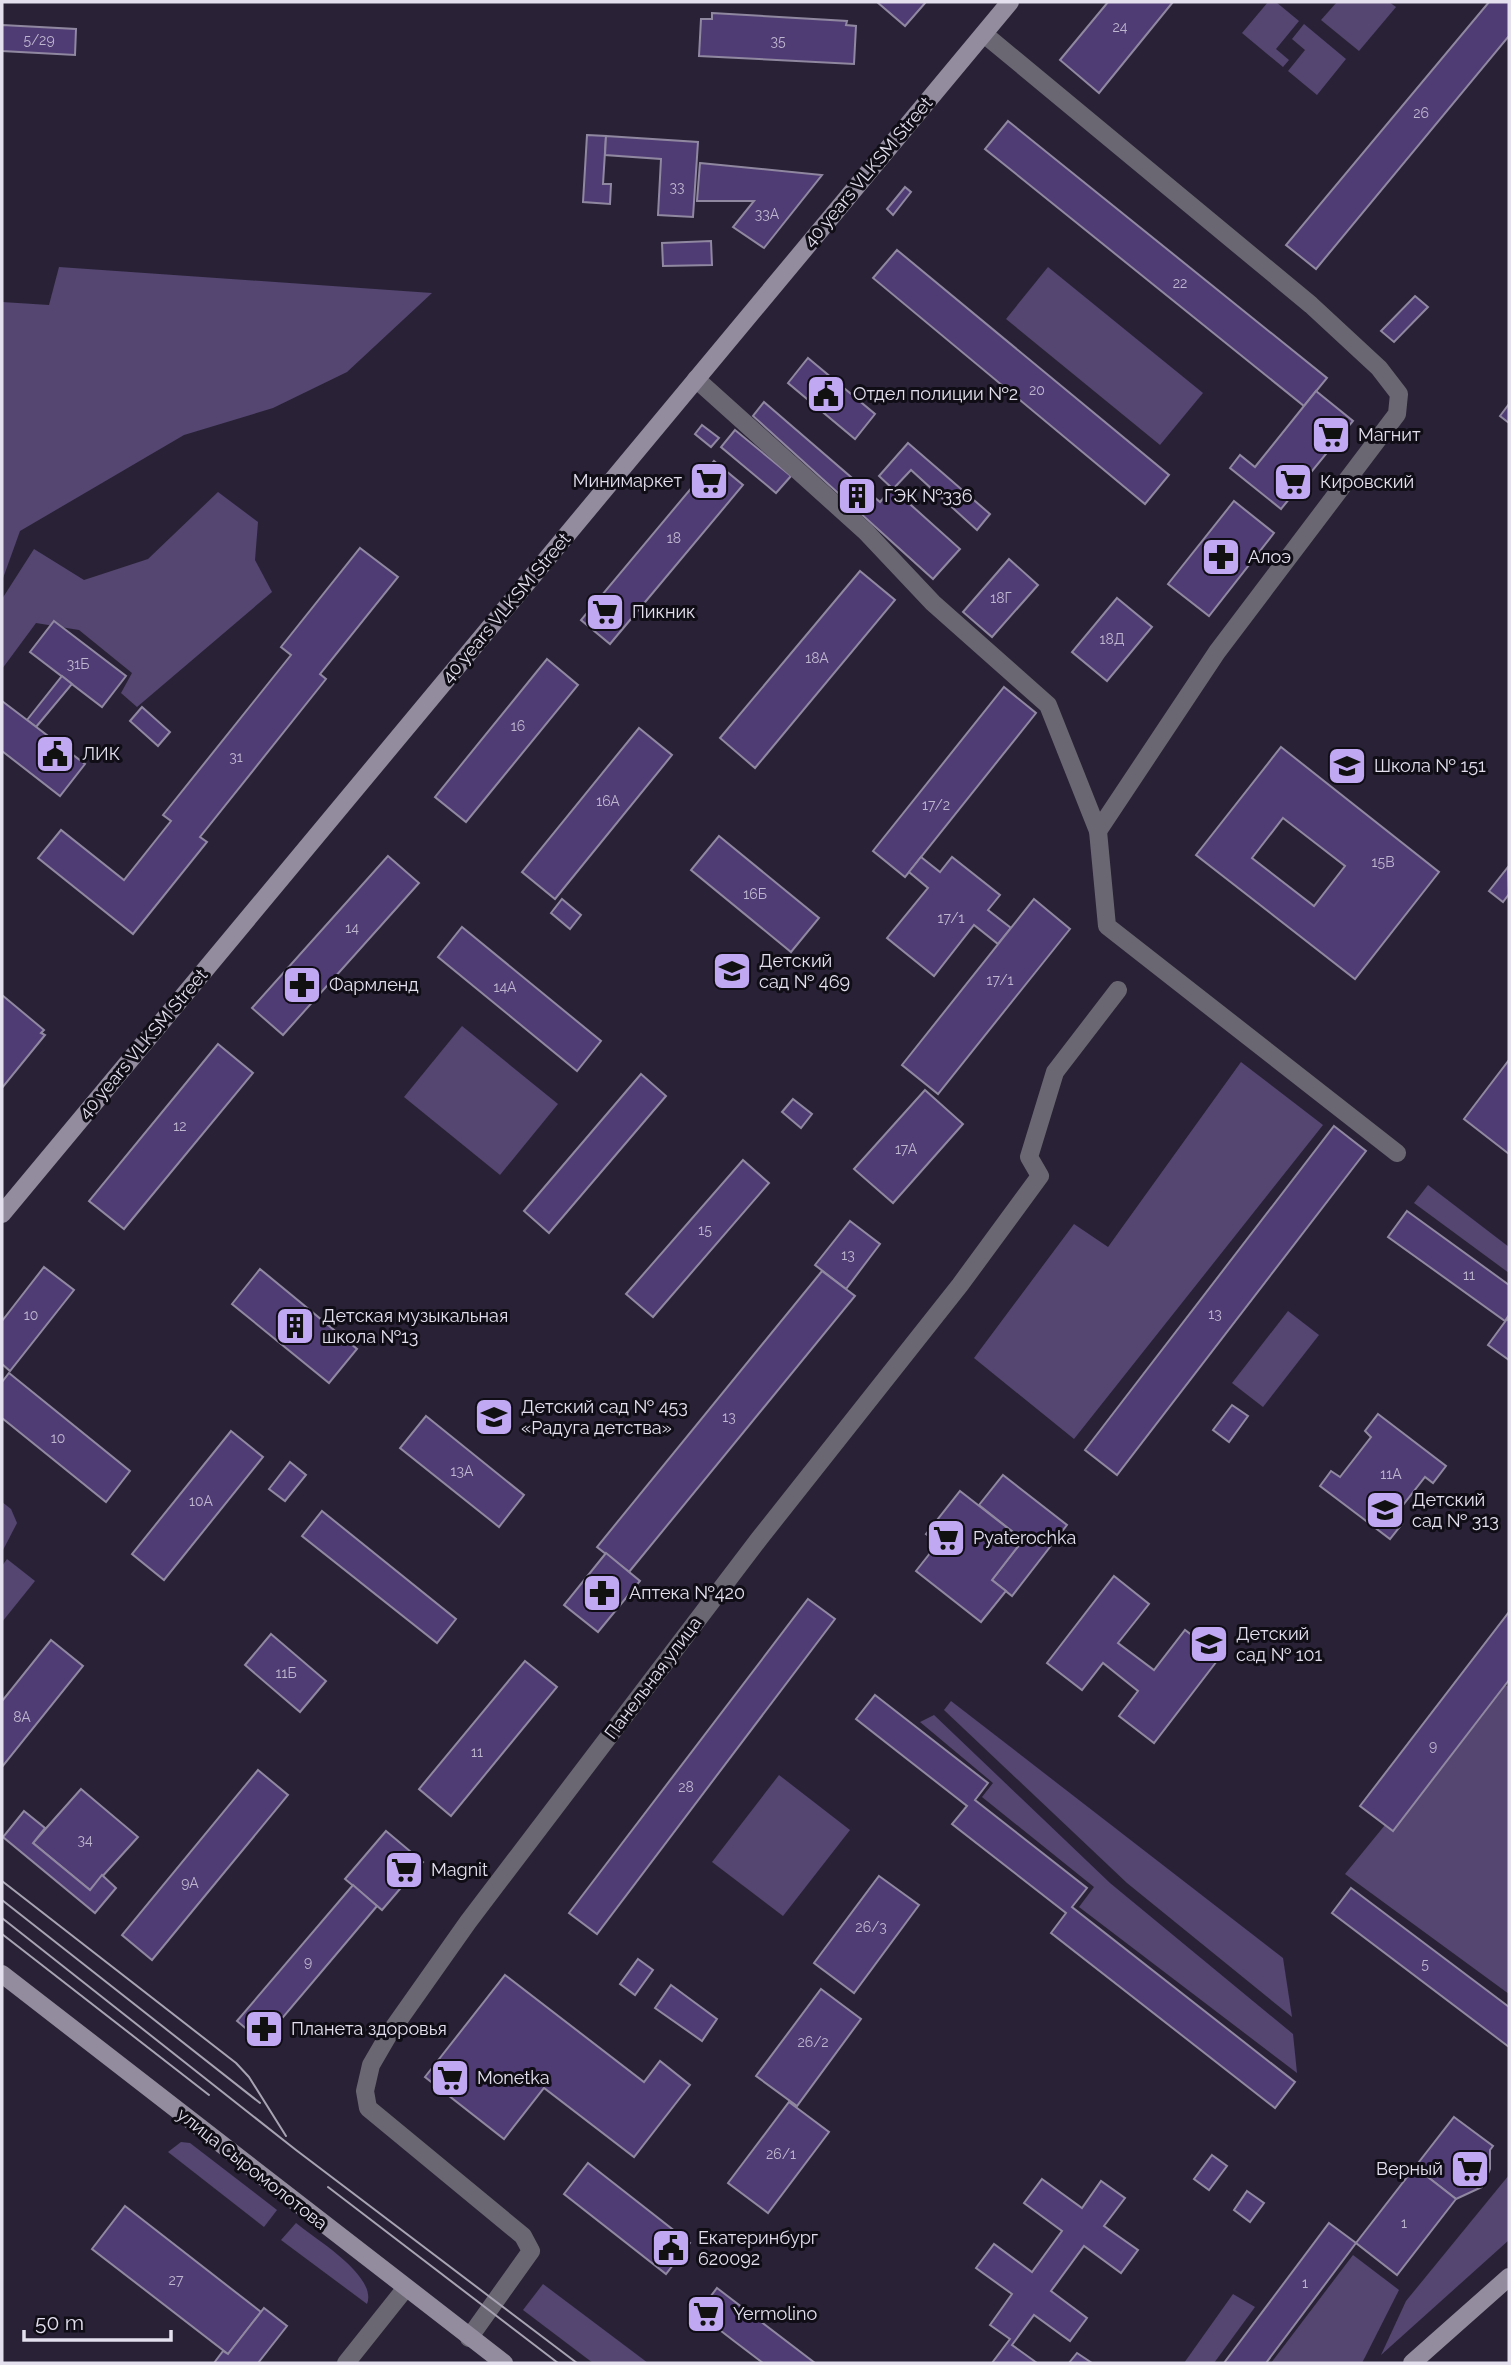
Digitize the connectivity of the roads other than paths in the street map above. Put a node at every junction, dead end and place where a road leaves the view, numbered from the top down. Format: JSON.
{"nodes":[{"id":1,"x":1010,"y":2,"type":"edge"},
{"id":2,"x":984,"y":34,"type":"junction"},
{"id":3,"x":696,"y":379,"type":"junction"},
{"id":4,"x":1098,"y":831,"type":"junction"},
{"id":5,"x":1118,"y":990,"type":"dead end"},
{"id":6,"x":1397,"y":1153,"type":"dead end"},
{"id":7,"x":2,"y":1214,"type":"edge"},
{"id":8,"x":2,"y":1974,"type":"edge"},
{"id":9,"x":1509,"y":2277,"type":"edge"},
{"id":10,"x":405,"y":2288,"type":"junction"},
{"id":11,"x":469,"y":2338,"type":"junction"},
{"id":12,"x":346,"y":2363,"type":"edge"},
{"id":13,"x":504,"y":2363,"type":"edge"},
{"id":14,"x":1412,"y":2363,"type":"edge"}],
"edges":[{"from":1,"to":2,"type":"main road","name":"40 years VLKSM Street"},
{"from":2,"to":3,"type":"main road","name":"40 years VLKSM Street"},
{"from":2,"to":4,"type":"street"},
{"from":3,"to":4,"type":"street"},
{"from":3,"to":7,"type":"main road","name":"40 years VLKSM Street"},
{"from":4,"to":6,"type":"street"},
{"from":5,"to":11,"type":"street","name":"Панельная улица"},
{"from":8,"to":10,"type":"main road","name":"улица Сыромолотова"},
{"from":9,"to":14,"type":"main road"},
{"from":10,"to":11,"type":"main road","name":"улица Сыромолотова"},
{"from":10,"to":12,"type":"street"},
{"from":11,"to":13,"type":"main road","name":"улица Сыромолотова"}]}
